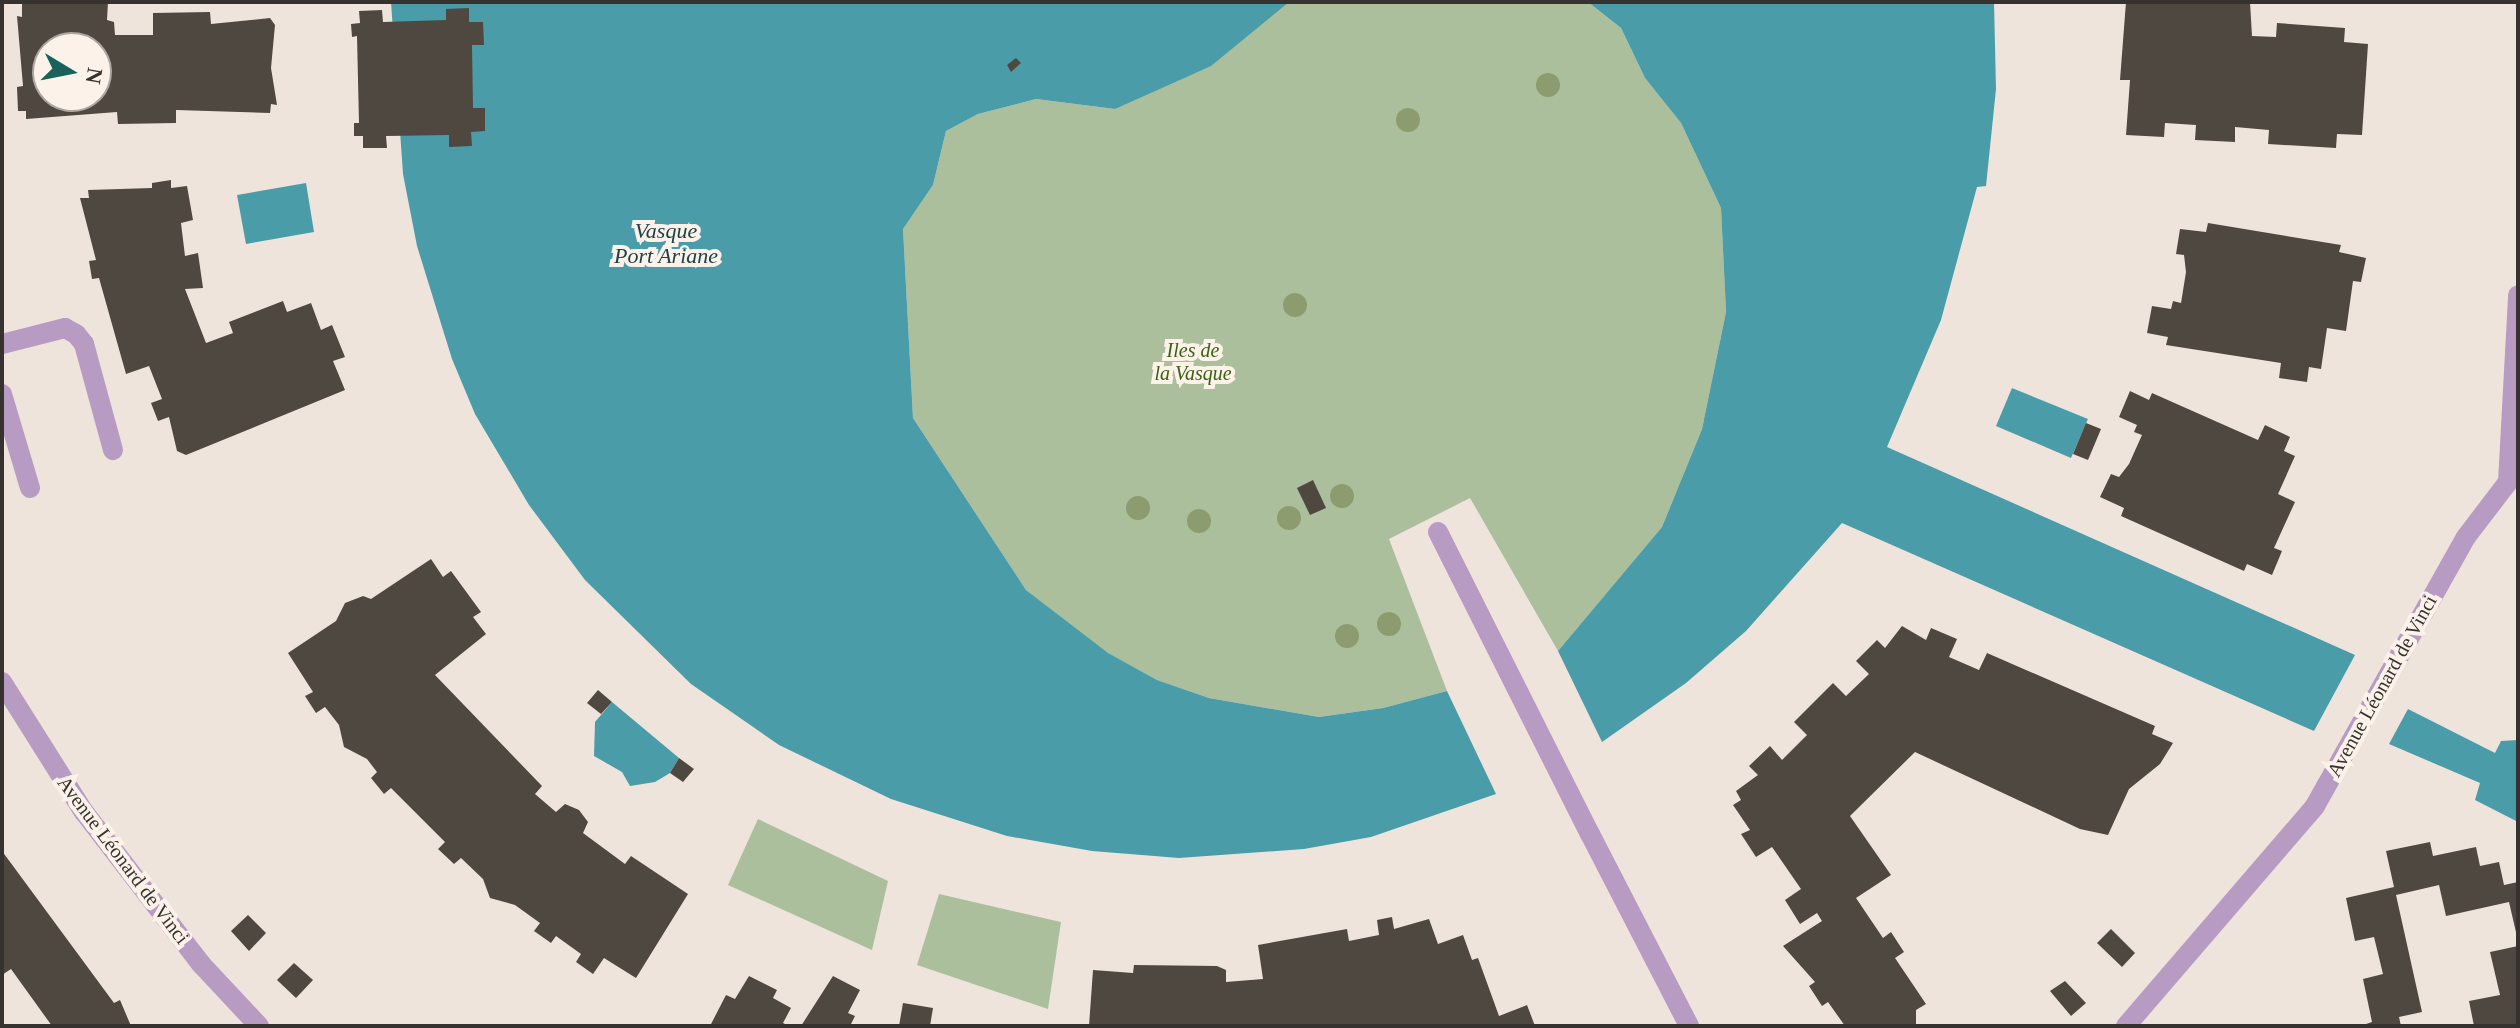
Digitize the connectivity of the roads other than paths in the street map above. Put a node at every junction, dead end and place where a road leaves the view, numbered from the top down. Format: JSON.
{"nodes":[{"id":1,"x":2518,"y":295,"type":"edge"},
{"id":2,"x":2,"y":344,"type":"edge"},
{"id":3,"x":2,"y":394,"type":"edge"},
{"id":4,"x":113,"y":450,"type":"dead end"},
{"id":5,"x":2513,"y":484,"type":"edge"},
{"id":6,"x":30,"y":488,"type":"dead end"},
{"id":7,"x":1438,"y":532,"type":"dead end"},
{"id":8,"x":2,"y":682,"type":"edge"},
{"id":9,"x":259,"y":1026,"type":"edge"},
{"id":10,"x":1689,"y":1026,"type":"edge"},
{"id":11,"x":2126,"y":1026,"type":"edge"}],
"edges":[{"from":1,"to":5,"type":"street","name":"Avenue Léonard de Vinci"},
{"from":2,"to":4,"type":"street"},
{"from":3,"to":6,"type":"street"},
{"from":5,"to":11,"type":"street","name":"Avenue Léonard de Vinci"},
{"from":7,"to":10,"type":"street"},
{"from":8,"to":9,"type":"street","name":"Avenue Léonard de Vinci"}]}
